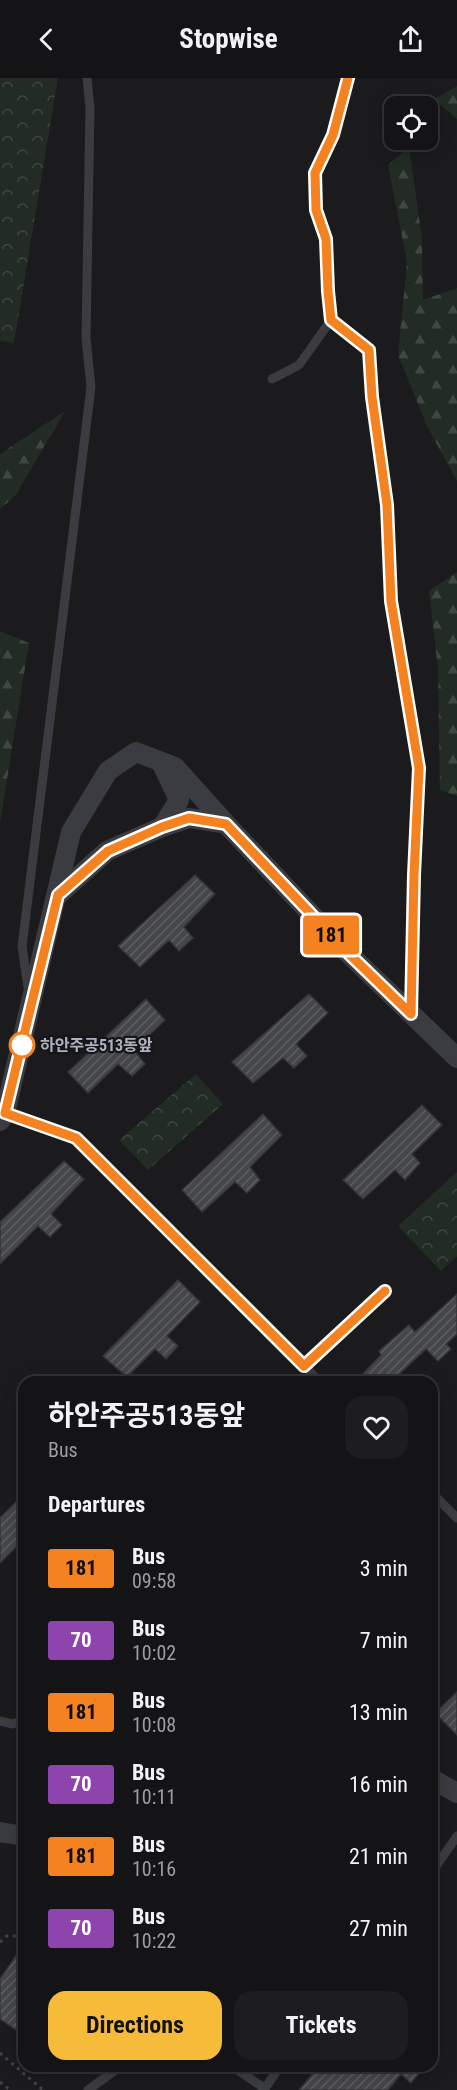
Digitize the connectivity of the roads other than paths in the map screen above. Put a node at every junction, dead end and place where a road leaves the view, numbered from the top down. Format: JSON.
{"nodes":[{"id":1,"x":87,"y":78,"type":"edge"},
{"id":2,"x":348,"y":78,"type":"edge"},
{"id":3,"x":331,"y":320,"type":"junction"},
{"id":4,"x":272,"y":379,"type":"dead end"},
{"id":5,"x":161,"y":762,"type":"junction"},
{"id":6,"x":226,"y":824,"type":"junction"},
{"id":7,"x":162,"y":827,"type":"junction"},
{"id":8,"x":58,"y":895,"type":"junction"},
{"id":9,"x":31,"y":1005,"type":"junction"},
{"id":10,"x":411,"y":1014,"type":"junction"},
{"id":11,"x":457,"y":1058,"type":"edge"},
{"id":12,"x":2,"y":1117,"type":"edge"},
{"id":13,"x":385,"y":1291,"type":"dead end"},
{"id":14,"x":304,"y":1366,"type":"junction"},
{"id":15,"x":314,"y":1376,"type":"edge"},
{"id":16,"x":438,"y":1499,"type":"edge"},
{"id":17,"x":457,"y":1518,"type":"edge"},
{"id":18,"x":0,"y":1721,"type":"edge"},
{"id":19,"x":18,"y":1722,"type":"edge"},
{"id":20,"x":438,"y":1782,"type":"edge"},
{"id":21,"x":457,"y":1793,"type":"edge"},
{"id":22,"x":0,"y":1832,"type":"edge"},
{"id":23,"x":18,"y":1835,"type":"edge"},
{"id":24,"x":457,"y":1836,"type":"edge"},
{"id":25,"x":438,"y":1863,"type":"edge"},
{"id":26,"x":113,"y":2072,"type":"edge"},
{"id":27,"x":240,"y":2072,"type":"edge"},
{"id":28,"x":276,"y":2072,"type":"edge"},
{"id":29,"x":264,"y":2089,"type":"edge"},
{"id":30,"x":88,"y":2090,"type":"edge"}],
"edges":[{"from":1,"to":9,"type":"lane"},
{"from":2,"to":3,"type":"lane"},
{"from":3,"to":4,"type":"lane"},
{"from":3,"to":10,"type":"lane"},
{"from":5,"to":6,"type":"street"},
{"from":5,"to":7,"type":"street"},
{"from":5,"to":8,"type":"street"},
{"from":6,"to":7,"type":"street"},
{"from":6,"to":10,"type":"street"},
{"from":7,"to":8,"type":"street"},
{"from":8,"to":9,"type":"street"},
{"from":9,"to":12,"type":"street"},
{"from":10,"to":11,"type":"street"},
{"from":12,"to":14,"type":"lane"},
{"from":13,"to":14,"type":"lane"},
{"from":14,"to":15,"type":"lane"},
{"from":16,"to":17,"type":"lane"},
{"from":18,"to":19,"type":"lane"},
{"from":20,"to":21,"type":"street"},
{"from":22,"to":23,"type":"street"},
{"from":24,"to":25,"type":"lane"},
{"from":26,"to":30,"type":"lane"},
{"from":27,"to":29,"type":"lane"},
{"from":28,"to":29,"type":"lane"}]}
